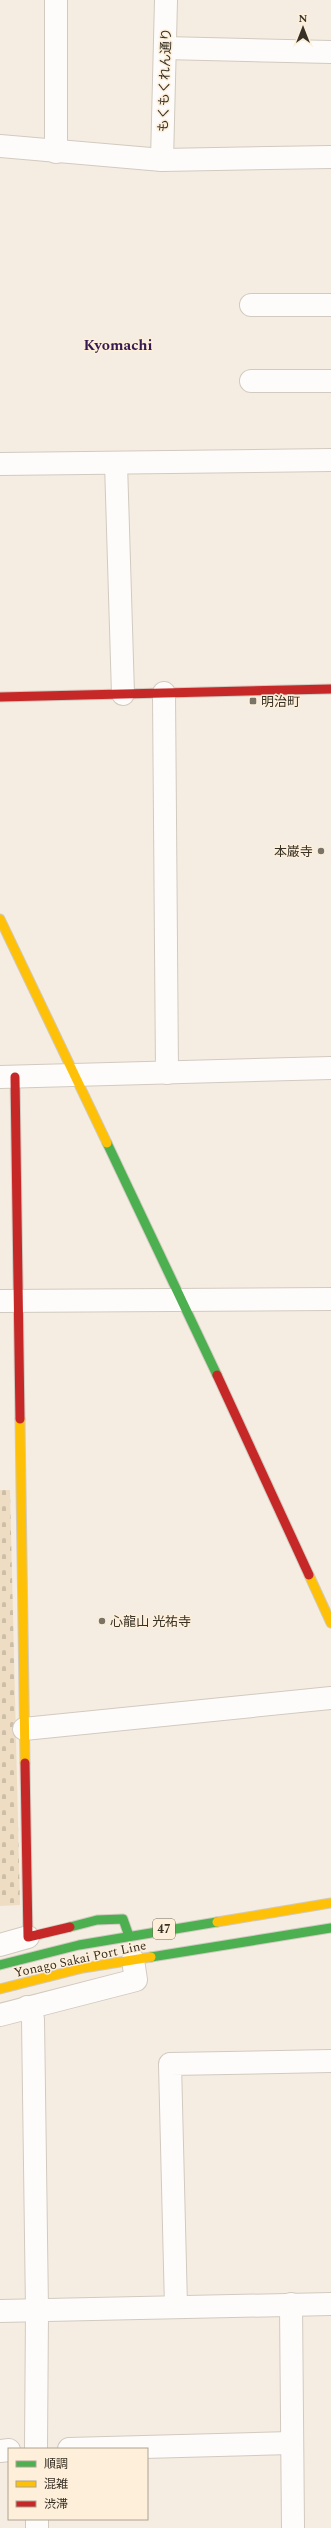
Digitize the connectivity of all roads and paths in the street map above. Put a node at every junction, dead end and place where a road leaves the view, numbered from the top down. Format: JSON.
{"nodes":[{"id":1,"x":56,"y":0,"type":"edge"},
{"id":2,"x":166,"y":0,"type":"edge"},
{"id":3,"x":165,"y":48,"type":"junction"},
{"id":4,"x":331,"y":52,"type":"edge"},
{"id":5,"x":0,"y":146,"type":"edge"},
{"id":6,"x":56,"y":152,"type":"junction"},
{"id":7,"x":331,"y":157,"type":"edge"},
{"id":8,"x":162,"y":160,"type":"junction"},
{"id":9,"x":251,"y":305,"type":"dead end"},
{"id":10,"x":331,"y":305,"type":"edge"},
{"id":11,"x":252,"y":381,"type":"dead end"},
{"id":12,"x":331,"y":381,"type":"edge"},
{"id":13,"x":331,"y":460,"type":"edge"},
{"id":14,"x":116,"y":463,"type":"junction"},
{"id":15,"x":0,"y":464,"type":"edge"},
{"id":16,"x":331,"y":689,"type":"edge"},
{"id":17,"x":164,"y":693,"type":"junction"},
{"id":18,"x":123,"y":694,"type":"junction"},
{"id":19,"x":0,"y":697,"type":"edge"},
{"id":20,"x":0,"y":919,"type":"edge"},
{"id":21,"x":331,"y":1068,"type":"edge"},
{"id":22,"x":167,"y":1073,"type":"junction"},
{"id":23,"x":74,"y":1075,"type":"junction"},
{"id":24,"x":7,"y":1077,"type":"edge"},
{"id":25,"x":331,"y":1299,"type":"edge"},
{"id":26,"x":183,"y":1300,"type":"junction"},
{"id":27,"x":9,"y":1301,"type":"edge"},
{"id":28,"x":331,"y":1623,"type":"edge"},
{"id":29,"x":331,"y":1698,"type":"edge"},
{"id":30,"x":24,"y":1730,"type":"junction"},
{"id":31,"x":331,"y":1903,"type":"edge"},
{"id":32,"x":331,"y":1928,"type":"edge"},
{"id":33,"x":129,"y":1936,"type":"junction"},
{"id":34,"x":28,"y":1937,"type":"junction"},
{"id":35,"x":0,"y":1945,"type":"edge"},
{"id":36,"x":133,"y":1960,"type":"junction"},
{"id":37,"x":0,"y":1965,"type":"edge"},
{"id":38,"x":0,"y":1989,"type":"edge"},
{"id":39,"x":27,"y":2007,"type":"junction"},
{"id":40,"x":0,"y":2015,"type":"edge"},
{"id":41,"x":331,"y":2061,"type":"edge"},
{"id":42,"x":291,"y":2304,"type":"junction"},
{"id":43,"x":331,"y":2304,"type":"edge"},
{"id":44,"x":176,"y":2307,"type":"junction"},
{"id":45,"x":37,"y":2310,"type":"junction"},
{"id":46,"x":0,"y":2311,"type":"edge"},
{"id":47,"x":291,"y":2443,"type":"junction"},
{"id":48,"x":36,"y":2448,"type":"edge"},
{"id":49,"x":105,"y":2448,"type":"edge"},
{"id":50,"x":293,"y":2528,"type":"edge"}],
"edges":[{"from":1,"to":6,"type":"street"},
{"from":2,"to":3,"type":"street","name":"もくもくれん通り"},
{"from":3,"to":4,"type":"street"},
{"from":3,"to":8,"type":"street","name":"もくもくれん通り"},
{"from":5,"to":6,"type":"street"},
{"from":6,"to":8,"type":"street"},
{"from":7,"to":8,"type":"street"},
{"from":9,"to":10,"type":"street"},
{"from":11,"to":12,"type":"street"},
{"from":13,"to":14,"type":"street"},
{"from":14,"to":15,"type":"street"},
{"from":14,"to":18,"type":"street"},
{"from":16,"to":17,"type":"street"},
{"from":17,"to":18,"type":"street"},
{"from":17,"to":22,"type":"street"},
{"from":18,"to":19,"type":"street"},
{"from":20,"to":23,"type":"street"},
{"from":21,"to":22,"type":"street"},
{"from":22,"to":23,"type":"street"},
{"from":23,"to":24,"type":"street"},
{"from":23,"to":26,"type":"street"},
{"from":24,"to":27,"type":"street"},
{"from":25,"to":26,"type":"street"},
{"from":26,"to":27,"type":"street"},
{"from":26,"to":28,"type":"street"},
{"from":27,"to":30,"type":"street"},
{"from":29,"to":30,"type":"street"},
{"from":30,"to":34,"type":"street"},
{"from":31,"to":33,"type":"street","name":"Yonago Sakai Port Line","number":"47"},
{"from":32,"to":36,"type":"street","name":"Yonago Sakai Port Line","number":"47"},
{"from":33,"to":34,"type":"street"},
{"from":33,"to":37,"type":"street","name":"Yonago Sakai Port Line","number":"47"},
{"from":34,"to":35,"type":"street"},
{"from":36,"to":38,"type":"street","name":"Yonago Sakai Port Line","number":"47"},
{"from":36,"to":39,"type":"street"},
{"from":39,"to":40,"type":"street"},
{"from":39,"to":45,"type":"street"},
{"from":41,"to":44,"type":"street"},
{"from":42,"to":43,"type":"street"},
{"from":42,"to":44,"type":"street"},
{"from":42,"to":47,"type":"street"},
{"from":44,"to":45,"type":"street"},
{"from":45,"to":46,"type":"street"},
{"from":45,"to":48,"type":"street"},
{"from":47,"to":49,"type":"street"},
{"from":47,"to":50,"type":"street"}]}
